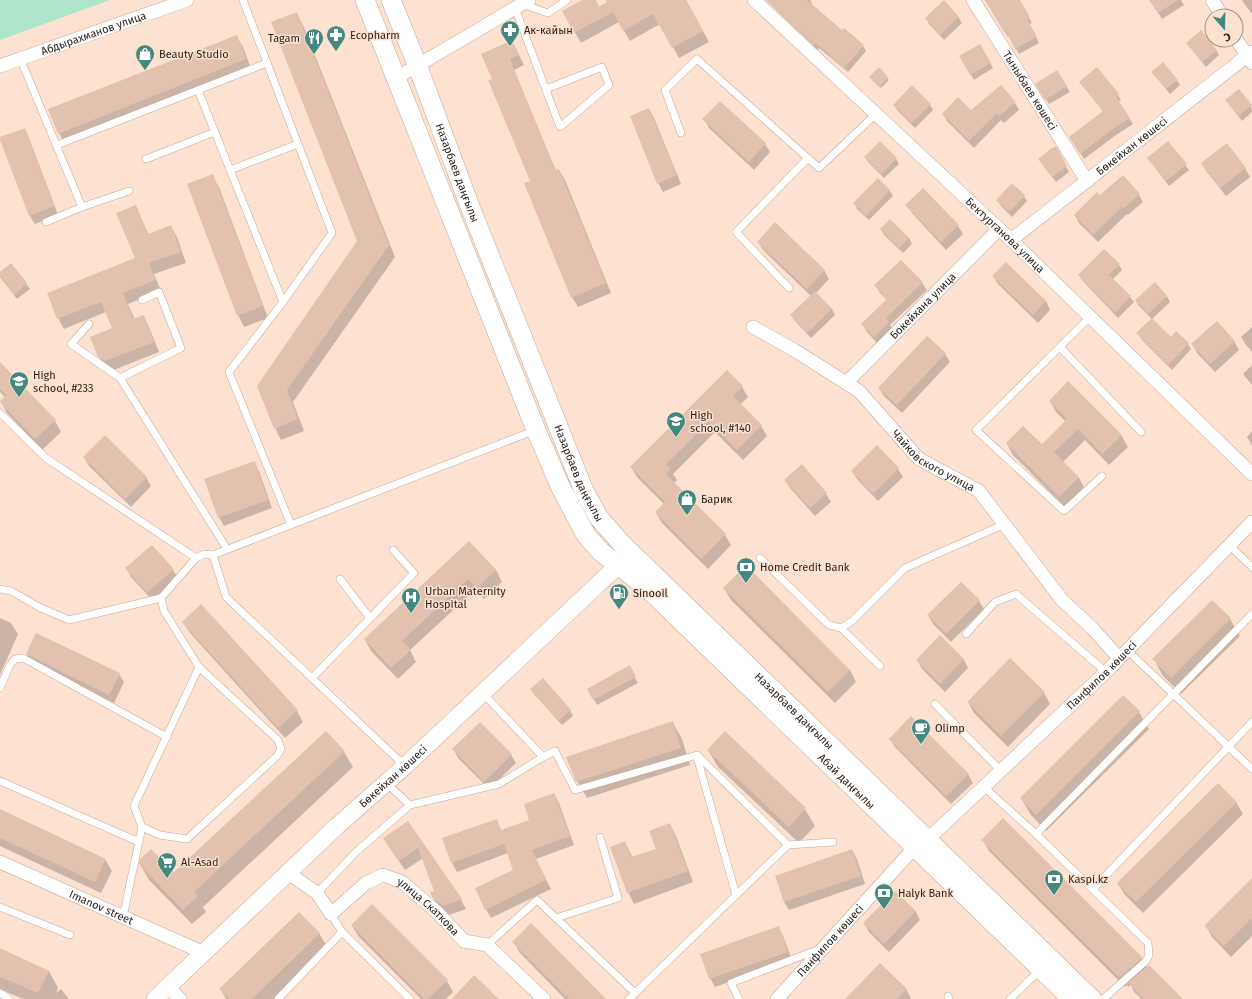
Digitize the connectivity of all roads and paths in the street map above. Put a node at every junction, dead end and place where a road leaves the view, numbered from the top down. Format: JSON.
{"nodes":[{"id":1,"x":187,"y":0,"type":"edge"},
{"id":2,"x":243,"y":0,"type":"edge"},
{"id":3,"x":365,"y":0,"type":"edge"},
{"id":4,"x":391,"y":0,"type":"edge"},
{"id":5,"x":567,"y":0,"type":"edge"},
{"id":6,"x":754,"y":0,"type":"edge"},
{"id":7,"x":973,"y":0,"type":"edge"},
{"id":8,"x":522,"y":4,"type":"edge"},
{"id":9,"x":1243,"y":48,"type":"edge"},
{"id":10,"x":1250,"y":57,"type":"edge"},
{"id":11,"x":20,"y":58,"type":"junction"},
{"id":12,"x":267,"y":63,"type":"junction"},
{"id":13,"x":0,"y":66,"type":"edge"},
{"id":14,"x":418,"y":67,"type":"junction"},
{"id":15,"x":396,"y":78,"type":"junction"},
{"id":16,"x":546,"y":89,"type":"junction"},
{"id":17,"x":198,"y":90,"type":"junction"},
{"id":18,"x":876,"y":114,"type":"junction"},
{"id":19,"x":215,"y":132,"type":"junction"},
{"id":20,"x":681,"y":133,"type":"dead end"},
{"id":21,"x":298,"y":144,"type":"junction"},
{"id":22,"x":56,"y":145,"type":"junction"},
{"id":23,"x":808,"y":158,"type":"junction"},
{"id":24,"x":146,"y":159,"type":"dead end"},
{"id":25,"x":230,"y":170,"type":"junction"},
{"id":26,"x":1087,"y":181,"type":"junction"},
{"id":27,"x":129,"y":191,"type":"dead end"},
{"id":28,"x":82,"y":207,"type":"junction"},
{"id":29,"x":46,"y":222,"type":"dead end"},
{"id":30,"x":999,"y":229,"type":"junction"},
{"id":31,"x":1011,"y":240,"type":"junction"},
{"id":32,"x":788,"y":288,"type":"dead end"},
{"id":33,"x":142,"y":300,"type":"dead end"},
{"id":34,"x":283,"y":302,"type":"junction"},
{"id":35,"x":1090,"y":317,"type":"junction"},
{"id":36,"x":89,"y":324,"type":"dead end"},
{"id":37,"x":753,"y":327,"type":"dead end"},
{"id":38,"x":1060,"y":347,"type":"junction"},
{"id":39,"x":120,"y":378,"type":"junction"},
{"id":40,"x":846,"y":383,"type":"junction"},
{"id":41,"x":0,"y":413,"type":"edge"},
{"id":42,"x":536,"y":430,"type":"junction"},
{"id":43,"x":1141,"y":432,"type":"dead end"},
{"id":44,"x":1252,"y":474,"type":"edge"},
{"id":45,"x":1102,"y":476,"type":"dead end"},
{"id":46,"x":1252,"y":522,"type":"edge"},
{"id":47,"x":1005,"y":524,"type":"junction"},
{"id":48,"x":291,"y":525,"type":"junction"},
{"id":49,"x":1229,"y":545,"type":"junction"},
{"id":50,"x":228,"y":549,"type":"junction"},
{"id":51,"x":393,"y":550,"type":"dead end"},
{"id":52,"x":213,"y":555,"type":"junction"},
{"id":53,"x":196,"y":558,"type":"junction"},
{"id":54,"x":760,"y":558,"type":"dead end"},
{"id":55,"x":625,"y":559,"type":"junction"},
{"id":56,"x":1252,"y":567,"type":"edge"},
{"id":57,"x":340,"y":579,"type":"dead end"},
{"id":58,"x":0,"y":589,"type":"edge"},
{"id":59,"x":161,"y":598,"type":"junction"},
{"id":60,"x":1252,"y":614,"type":"edge"},
{"id":61,"x":370,"y":618,"type":"junction"},
{"id":62,"x":841,"y":628,"type":"junction"},
{"id":63,"x":966,"y":634,"type":"dead end"},
{"id":64,"x":1123,"y":654,"type":"junction"},
{"id":65,"x":880,"y":666,"type":"dead end"},
{"id":66,"x":199,"y":667,"type":"junction"},
{"id":67,"x":1106,"y":672,"type":"junction"},
{"id":68,"x":312,"y":678,"type":"junction"},
{"id":69,"x":0,"y":688,"type":"edge"},
{"id":70,"x":483,"y":693,"type":"junction"},
{"id":71,"x":1173,"y":693,"type":"junction"},
{"id":72,"x":935,"y":704,"type":"dead end"},
{"id":73,"x":1252,"y":722,"type":"edge"},
{"id":74,"x":167,"y":737,"type":"junction"},
{"id":75,"x":1228,"y":746,"type":"junction"},
{"id":76,"x":697,"y":755,"type":"junction"},
{"id":77,"x":543,"y":757,"type":"junction"},
{"id":78,"x":405,"y":766,"type":"junction"},
{"id":79,"x":1252,"y":769,"type":"edge"},
{"id":80,"x":1001,"y":771,"type":"junction"},
{"id":81,"x":0,"y":781,"type":"edge"},
{"id":82,"x":386,"y":783,"type":"junction"},
{"id":83,"x":984,"y":787,"type":"junction"},
{"id":84,"x":410,"y":804,"type":"junction"},
{"id":85,"x":142,"y":827,"type":"junction"},
{"id":86,"x":1036,"y":834,"type":"junction"},
{"id":87,"x":600,"y":837,"type":"dead end"},
{"id":88,"x":139,"y":842,"type":"junction"},
{"id":89,"x":833,"y":842,"type":"dead end"},
{"id":90,"x":921,"y":843,"type":"junction"},
{"id":91,"x":788,"y":845,"type":"junction"},
{"id":92,"x":0,"y":862,"type":"edge"},
{"id":93,"x":288,"y":873,"type":"junction"},
{"id":94,"x":1094,"y":889,"type":"junction"},
{"id":95,"x":317,"y":893,"type":"junction"},
{"id":96,"x":736,"y":895,"type":"junction"},
{"id":97,"x":0,"y":907,"type":"edge"},
{"id":98,"x":331,"y":914,"type":"junction"},
{"id":99,"x":123,"y":917,"type":"junction"},
{"id":100,"x":556,"y":918,"type":"junction"},
{"id":101,"x":342,"y":932,"type":"junction"},
{"id":102,"x":70,"y":935,"type":"dead end"},
{"id":103,"x":487,"y":945,"type":"junction"},
{"id":104,"x":823,"y":948,"type":"junction"},
{"id":105,"x":204,"y":953,"type":"junction"},
{"id":106,"x":1041,"y":969,"type":"junction"},
{"id":107,"x":168,"y":987,"type":"junction"},
{"id":108,"x":0,"y":993,"type":"edge"},
{"id":109,"x":635,"y":993,"type":"junction"},
{"id":110,"x":9,"y":999,"type":"edge"},
{"id":111,"x":155,"y":999,"type":"edge"},
{"id":112,"x":180,"y":999,"type":"edge"},
{"id":113,"x":278,"y":999,"type":"edge"},
{"id":114,"x":410,"y":999,"type":"edge"},
{"id":115,"x":544,"y":999,"type":"edge"},
{"id":116,"x":629,"y":999,"type":"edge"},
{"id":117,"x":739,"y":999,"type":"edge"},
{"id":118,"x":777,"y":999,"type":"edge"},
{"id":119,"x":1010,"y":999,"type":"edge"},
{"id":120,"x":1072,"y":999,"type":"edge"},
{"id":121,"x":1092,"y":999,"type":"edge"},
{"id":122,"x":1103,"y":999,"type":"edge"}],
"edges":[{"from":1,"to":11,"type":"street","name":"Абдырахманов улица"},
{"from":2,"to":12,"type":"lane"},
{"from":3,"to":15,"type":"main road","name":"Назарбаев даңғылы"},
{"from":4,"to":14,"type":"main road","name":"Назарбаев даңғылы"},
{"from":5,"to":8,"type":"lane"},
{"from":6,"to":18,"type":"street","name":"Бектурганова улица"},
{"from":7,"to":26,"type":"street","name":"Тыныбаев көшесі"},
{"from":8,"to":14,"type":"street"},
{"from":8,"to":16,"type":"lane"},
{"from":9,"to":10,"type":"street"},
{"from":10,"to":26,"type":"street","name":"Бөкейхан көшесі"},
{"from":11,"to":13,"type":"street","name":"Абдырахманов улица"},
{"from":11,"to":22,"type":"lane"},
{"from":12,"to":17,"type":"lane"},
{"from":12,"to":21,"type":"lane"},
{"from":14,"to":15,"type":"street"},
{"from":14,"to":55,"type":"main road","name":"Назарбаев даңғылы"},
{"from":15,"to":42,"type":"main road","name":"Назарбаев даңғылы"},
{"from":16,"to":16,"type":"lane"},
{"from":17,"to":19,"type":"lane"},
{"from":17,"to":22,"type":"lane"},
{"from":18,"to":23,"type":"lane"},
{"from":18,"to":30,"type":"street","name":"Бектурганова улица"},
{"from":19,"to":24,"type":"lane"},
{"from":19,"to":25,"type":"lane"},
{"from":20,"to":23,"type":"lane"},
{"from":21,"to":25,"type":"lane"},
{"from":21,"to":34,"type":"lane"},
{"from":22,"to":28,"type":"lane"},
{"from":23,"to":32,"type":"lane"},
{"from":25,"to":34,"type":"lane"},
{"from":26,"to":31,"type":"street","name":"Бөкейхан көшесі"},
{"from":27,"to":28,"type":"lane"},
{"from":28,"to":29,"type":"lane"},
{"from":30,"to":31,"type":"street","name":"Бектурганова улица"},
{"from":30,"to":40,"type":"street","name":"Бокейхана улица"},
{"from":31,"to":35,"type":"street","name":"Бектурганова улица"},
{"from":33,"to":39,"type":"lane"},
{"from":34,"to":48,"type":"lane"},
{"from":35,"to":38,"type":"lane"},
{"from":35,"to":44,"type":"street","name":"Бектурганова улица"},
{"from":36,"to":39,"type":"lane"},
{"from":37,"to":40,"type":"street","name":"Чайковского улица"},
{"from":38,"to":43,"type":"lane"},
{"from":38,"to":45,"type":"lane"},
{"from":39,"to":50,"type":"lane"},
{"from":40,"to":47,"type":"street","name":"Чайковского улица"},
{"from":41,"to":53,"type":"lane"},
{"from":42,"to":48,"type":"lane"},
{"from":42,"to":55,"type":"main road","name":"Назарбаев даңғылы"},
{"from":46,"to":49,"type":"street","name":"Панфилов көшесі"},
{"from":47,"to":62,"type":"lane"},
{"from":47,"to":64,"type":"street","name":"Чайковского улица"},
{"from":48,"to":50,"type":"lane"},
{"from":49,"to":56,"type":"lane"},
{"from":49,"to":64,"type":"street","name":"Панфилов көшесі"},
{"from":50,"to":52,"type":"lane"},
{"from":51,"to":61,"type":"lane"},
{"from":52,"to":53,"type":"lane"},
{"from":52,"to":68,"type":"lane"},
{"from":53,"to":59,"type":"lane"},
{"from":54,"to":62,"type":"lane"},
{"from":55,"to":70,"type":"street","name":"Бөкейхан көшесі"},
{"from":55,"to":90,"type":"main road","name":"Назарбаев даңғылы"},
{"from":57,"to":61,"type":"lane"},
{"from":58,"to":59,"type":"lane"},
{"from":59,"to":66,"type":"lane"},
{"from":60,"to":71,"type":"lane"},
{"from":61,"to":68,"type":"lane"},
{"from":62,"to":65,"type":"lane"},
{"from":63,"to":67,"type":"lane"},
{"from":64,"to":67,"type":"street","name":"Панфилов көшесі"},
{"from":64,"to":71,"type":"lane"},
{"from":66,"to":74,"type":"lane"},
{"from":66,"to":85,"type":"lane"},
{"from":67,"to":80,"type":"street","name":"Панфилов көшесі"},
{"from":68,"to":78,"type":"lane"},
{"from":69,"to":74,"type":"lane"},
{"from":70,"to":77,"type":"lane"},
{"from":70,"to":78,"type":"street","name":"Бөкейхан көшесі"},
{"from":71,"to":75,"type":"lane"},
{"from":71,"to":86,"type":"lane"},
{"from":72,"to":80,"type":"lane"},
{"from":73,"to":75,"type":"lane"},
{"from":74,"to":85,"type":"lane"},
{"from":75,"to":79,"type":"lane"},
{"from":75,"to":94,"type":"lane"},
{"from":76,"to":77,"type":"lane"},
{"from":76,"to":91,"type":"lane"},
{"from":76,"to":96,"type":"lane"},
{"from":77,"to":84,"type":"lane"},
{"from":78,"to":82,"type":"street","name":"Бөкейхан көшесі"},
{"from":80,"to":83,"type":"street","name":"Панфилов көшесі"},
{"from":81,"to":88,"type":"lane"},
{"from":82,"to":84,"type":"lane"},
{"from":82,"to":93,"type":"street","name":"Бөкейхан көшесі"},
{"from":83,"to":86,"type":"lane"},
{"from":83,"to":90,"type":"street","name":"Панфилов көшесі"},
{"from":84,"to":95,"type":"lane"},
{"from":85,"to":88,"type":"lane"},
{"from":86,"to":94,"type":"lane"},
{"from":87,"to":100,"type":"lane"},
{"from":88,"to":99,"type":"lane"},
{"from":89,"to":91,"type":"lane"},
{"from":90,"to":104,"type":"street","name":"Панфилов көшесі"},
{"from":90,"to":106,"type":"main road"},
{"from":90,"to":121,"type":"main road"},
{"from":91,"to":96,"type":"lane"},
{"from":92,"to":99,"type":"street","name":"Imanov street"},
{"from":93,"to":95,"type":"street"},
{"from":93,"to":105,"type":"street","name":"Бөкейхан көшесі"},
{"from":94,"to":122,"type":"lane"},
{"from":95,"to":98,"type":"street"},
{"from":96,"to":109,"type":"lane"},
{"from":97,"to":102,"type":"lane"},
{"from":98,"to":101,"type":"lane"},
{"from":98,"to":103,"type":"street","name":"улица Скаткова"},
{"from":99,"to":105,"type":"street","name":"Imanov street"},
{"from":100,"to":103,"type":"lane"},
{"from":100,"to":109,"type":"lane"},
{"from":101,"to":113,"type":"lane"},
{"from":101,"to":114,"type":"lane"},
{"from":103,"to":115,"type":"street"},
{"from":104,"to":117,"type":"lane"},
{"from":104,"to":118,"type":"street","name":"Панфилов көшесі"},
{"from":105,"to":107,"type":"street","name":"Бөкейхан көшесі"},
{"from":106,"to":119,"type":"lane"},
{"from":106,"to":120,"type":"main road"},
{"from":107,"to":111,"type":"street","name":"Бөкейхан көшесі"},
{"from":107,"to":112,"type":"street"},
{"from":108,"to":110,"type":"lane"},
{"from":109,"to":116,"type":"lane"}]}
